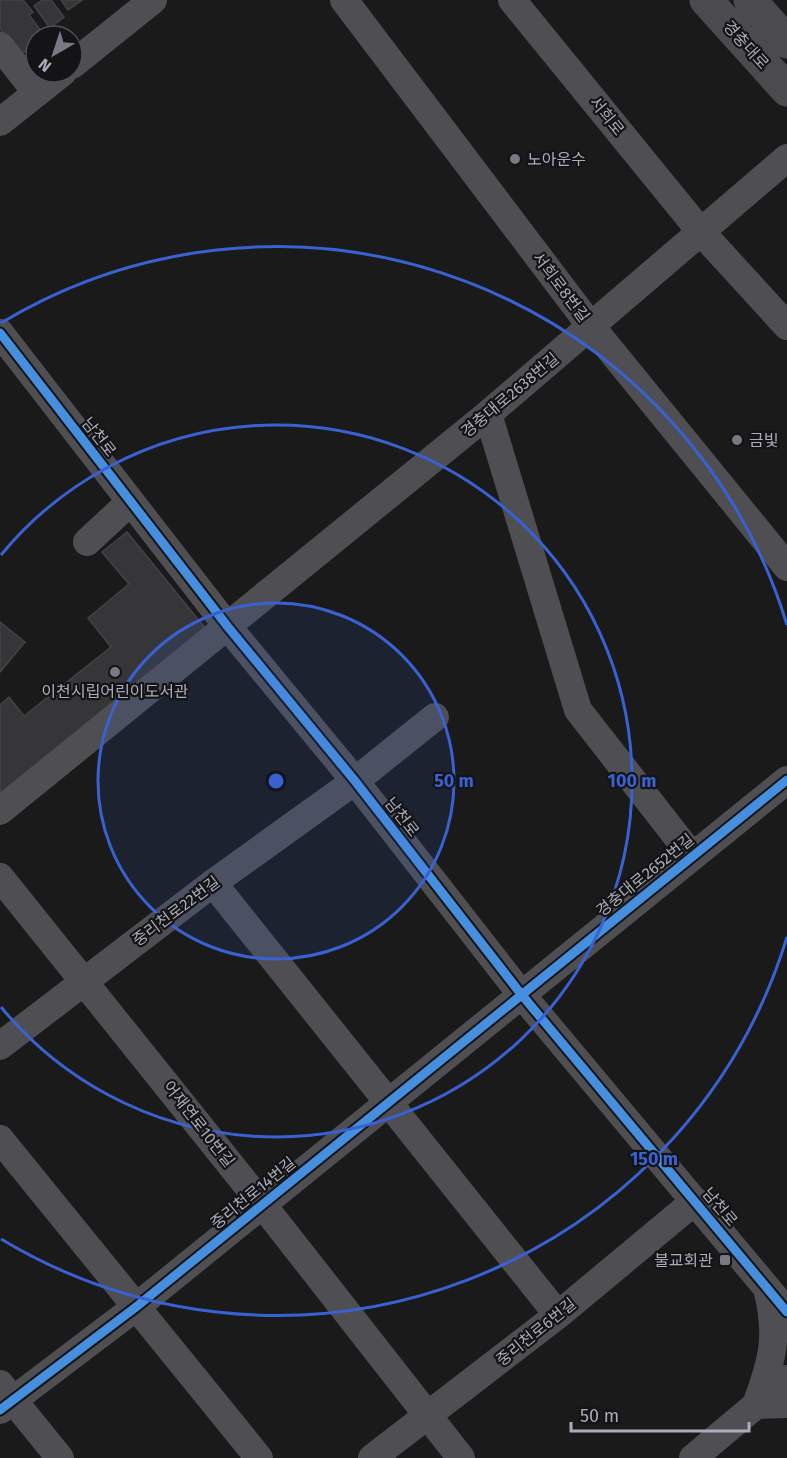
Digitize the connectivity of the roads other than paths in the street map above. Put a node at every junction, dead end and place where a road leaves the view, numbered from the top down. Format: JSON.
{"nodes":[{"id":1,"x":153,"y":0,"type":"edge"},
{"id":2,"x":344,"y":0,"type":"edge"},
{"id":3,"x":512,"y":0,"type":"edge"},
{"id":4,"x":706,"y":0,"type":"edge"},
{"id":5,"x":750,"y":0,"type":"edge"},
{"id":6,"x":787,"y":42,"type":"edge"},
{"id":7,"x":0,"y":46,"type":"edge"},
{"id":8,"x":84,"y":55,"type":"edge"},
{"id":9,"x":48,"y":84,"type":"edge"},
{"id":10,"x":787,"y":90,"type":"edge"},
{"id":11,"x":37,"y":93,"type":"junction"},
{"id":12,"x":0,"y":122,"type":"edge"},
{"id":13,"x":787,"y":158,"type":"edge"},
{"id":14,"x":701,"y":231,"type":"junction"},
{"id":15,"x":590,"y":326,"type":"junction"},
{"id":16,"x":787,"y":326,"type":"edge"},
{"id":17,"x":0,"y":333,"type":"edge"},
{"id":18,"x":488,"y":414,"type":"junction"},
{"id":19,"x":130,"y":502,"type":"junction"},
{"id":20,"x":87,"y":542,"type":"dead end"},
{"id":21,"x":787,"y":567,"type":"edge"},
{"id":22,"x":228,"y":627,"type":"junction"},
{"id":23,"x":435,"y":717,"type":"dead end"},
{"id":24,"x":787,"y":780,"type":"edge"},
{"id":25,"x":355,"y":781,"type":"junction"},
{"id":26,"x":0,"y":811,"type":"edge"},
{"id":27,"x":692,"y":856,"type":"junction"},
{"id":28,"x":0,"y":877,"type":"edge"},
{"id":29,"x":213,"y":883,"type":"junction"},
{"id":30,"x":84,"y":980,"type":"junction"},
{"id":31,"x":521,"y":994,"type":"junction"},
{"id":32,"x":0,"y":1046,"type":"edge"},
{"id":33,"x":388,"y":1102,"type":"junction"},
{"id":34,"x":0,"y":1139,"type":"edge"},
{"id":35,"x":695,"y":1201,"type":"junction"},
{"id":36,"x":262,"y":1204,"type":"junction"},
{"id":37,"x":777,"y":1292,"type":"edge"},
{"id":38,"x":136,"y":1306,"type":"junction"},
{"id":39,"x":787,"y":1312,"type":"edge"},
{"id":40,"x":558,"y":1315,"type":"junction"},
{"id":41,"x":787,"y":1379,"type":"edge"},
{"id":42,"x":4,"y":1398,"type":"edge"},
{"id":43,"x":787,"y":1404,"type":"edge"},
{"id":44,"x":756,"y":1405,"type":"junction"},
{"id":45,"x":427,"y":1417,"type":"junction"},
{"id":46,"x":60,"y":1458,"type":"edge"},
{"id":47,"x":259,"y":1458,"type":"edge"},
{"id":48,"x":372,"y":1458,"type":"edge"},
{"id":49,"x":461,"y":1458,"type":"edge"},
{"id":50,"x":693,"y":1458,"type":"edge"}],
"edges":[{"from":1,"to":8,"type":"street"},
{"from":2,"to":15,"type":"street","name":"서희로8번길"},
{"from":3,"to":14,"type":"street","name":"서희로"},
{"from":4,"to":10,"type":"main road","name":"경충대로"},
{"from":5,"to":6,"type":"main road","name":"경충대로"},
{"from":7,"to":11,"type":"street"},
{"from":9,"to":11,"type":"street"},
{"from":11,"to":12,"type":"street"},
{"from":13,"to":14,"type":"street","name":"경충대로2638번길"},
{"from":14,"to":15,"type":"street","name":"경충대로2638번길"},
{"from":14,"to":16,"type":"street"},
{"from":15,"to":18,"type":"street","name":"경충대로2638번길"},
{"from":15,"to":21,"type":"street","name":"서희로8번길"},
{"from":17,"to":19,"type":"street","name":"남천로"},
{"from":18,"to":22,"type":"street","name":"경충대로2638번길"},
{"from":18,"to":27,"type":"street"},
{"from":19,"to":20,"type":"street"},
{"from":19,"to":22,"type":"street","name":"남천로"},
{"from":22,"to":25,"type":"street","name":"남천로"},
{"from":22,"to":26,"type":"street"},
{"from":23,"to":25,"type":"street"},
{"from":24,"to":27,"type":"street","name":"경충대로2652번길"},
{"from":25,"to":29,"type":"street","name":"중리천로22번길"},
{"from":25,"to":31,"type":"street","name":"남천로"},
{"from":27,"to":31,"type":"street","name":"경충대로2652번길"},
{"from":28,"to":30,"type":"street","name":"어재연로10번길"},
{"from":29,"to":30,"type":"street","name":"중리천로22번길"},
{"from":29,"to":33,"type":"street"},
{"from":30,"to":32,"type":"street","name":"중리천로22번길"},
{"from":30,"to":36,"type":"street","name":"어재연로10번길"},
{"from":31,"to":33,"type":"street","name":"중리천로14번길"},
{"from":31,"to":35,"type":"street","name":"남천로"},
{"from":33,"to":36,"type":"street","name":"중리천로14번길"},
{"from":33,"to":40,"type":"street"},
{"from":34,"to":38,"type":"street"},
{"from":35,"to":37,"type":"street","name":"남천로"},
{"from":35,"to":40,"type":"street","name":"중리천로6번길"},
{"from":36,"to":38,"type":"street","name":"중리천로14번길"},
{"from":36,"to":45,"type":"street","name":"어재연로10번길"},
{"from":37,"to":39,"type":"street","name":"남천로"},
{"from":37,"to":44,"type":"street"},
{"from":38,"to":42,"type":"street","name":"중리천로14번길"},
{"from":38,"to":47,"type":"street"},
{"from":40,"to":45,"type":"street","name":"중리천로6번길"},
{"from":41,"to":44,"type":"street"},
{"from":42,"to":46,"type":"street"},
{"from":43,"to":44,"type":"street"},
{"from":44,"to":50,"type":"street"},
{"from":45,"to":48,"type":"street","name":"중리천로6번길"},
{"from":45,"to":49,"type":"street","name":"어재연로10번길"}]}
